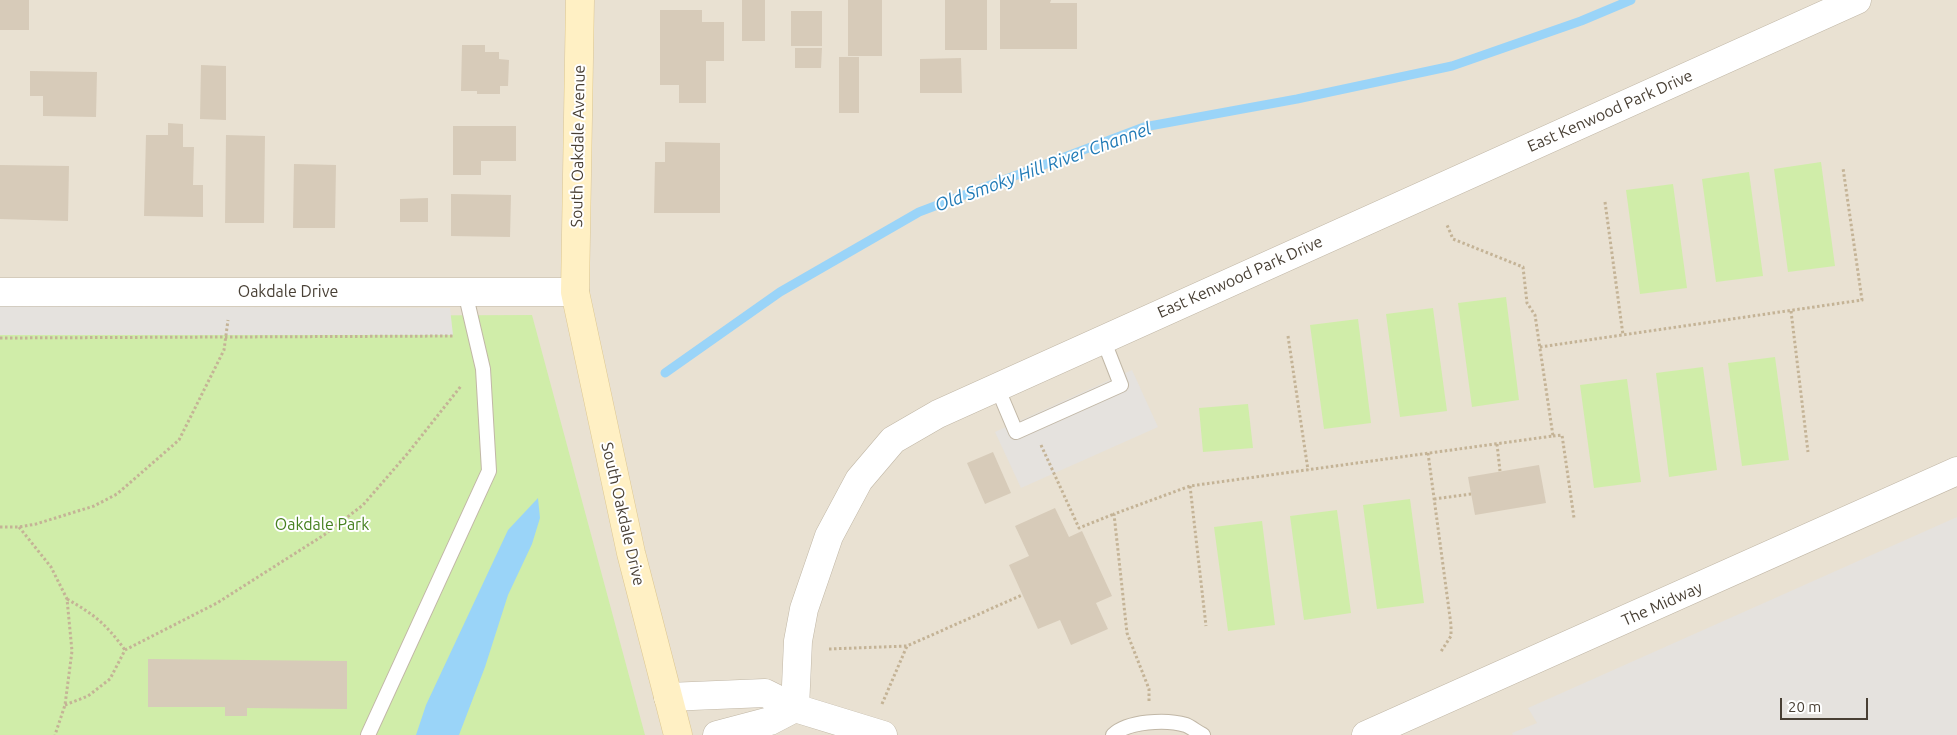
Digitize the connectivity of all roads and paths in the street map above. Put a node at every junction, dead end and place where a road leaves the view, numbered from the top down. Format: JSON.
{"nodes":[{"id":1,"x":580,"y":0,"type":"edge"},
{"id":2,"x":1857,"y":0,"type":"edge"},
{"id":3,"x":1843,"y":168,"type":"dead end"},
{"id":4,"x":1605,"y":202,"type":"dead end"},
{"id":5,"x":1447,"y":225,"type":"dead end"},
{"id":6,"x":0,"y":292,"type":"edge"},
{"id":7,"x":231,"y":292,"type":"junction"},
{"id":8,"x":465,"y":292,"type":"junction"},
{"id":9,"x":575,"y":292,"type":"junction"},
{"id":10,"x":1791,"y":310,"type":"junction"},
{"id":11,"x":1623,"y":335,"type":"junction"},
{"id":12,"x":474,"y":336,"type":"junction"},
{"id":13,"x":1288,"y":336,"type":"dead end"},
{"id":14,"x":226,"y":337,"type":"junction"},
{"id":15,"x":0,"y":338,"type":"edge"},
{"id":16,"x":1103,"y":339,"type":"junction"},
{"id":17,"x":1540,"y":347,"type":"junction"},
{"id":18,"x":483,"y":369,"type":"junction"},
{"id":19,"x":997,"y":387,"type":"junction"},
{"id":20,"x":1032,"y":425,"type":"junction"},
{"id":21,"x":1552,"y":436,"type":"junction"},
{"id":22,"x":1497,"y":444,"type":"junction"},
{"id":23,"x":1808,"y":452,"type":"dead end"},
{"id":24,"x":1428,"y":453,"type":"junction"},
{"id":25,"x":1308,"y":470,"type":"junction"},
{"id":26,"x":1500,"y":471,"type":"dead end"},
{"id":27,"x":1957,"y":471,"type":"edge"},
{"id":28,"x":1190,"y":486,"type":"junction"},
{"id":29,"x":1471,"y":494,"type":"dead end"},
{"id":30,"x":1434,"y":499,"type":"junction"},
{"id":31,"x":1114,"y":514,"type":"junction"},
{"id":32,"x":1574,"y":518,"type":"dead end"},
{"id":33,"x":0,"y":527,"type":"edge"},
{"id":34,"x":19,"y":527,"type":"junction"},
{"id":35,"x":1022,"y":595,"type":"dead end"},
{"id":36,"x":67,"y":599,"type":"junction"},
{"id":37,"x":1206,"y":626,"type":"dead end"},
{"id":38,"x":907,"y":646,"type":"junction"},
{"id":39,"x":829,"y":649,"type":"dead end"},
{"id":40,"x":125,"y":650,"type":"junction"},
{"id":41,"x":1440,"y":653,"type":"dead end"},
{"id":42,"x":668,"y":697,"type":"junction"},
{"id":43,"x":882,"y":704,"type":"dead end"},
{"id":44,"x":65,"y":705,"type":"junction"},
{"id":45,"x":795,"y":708,"type":"junction"},
{"id":46,"x":1150,"y":721,"type":"junction"},
{"id":47,"x":55,"y":735,"type":"edge"},
{"id":48,"x":368,"y":735,"type":"edge"},
{"id":49,"x":678,"y":735,"type":"edge"},
{"id":50,"x":717,"y":735,"type":"edge"},
{"id":51,"x":883,"y":735,"type":"edge"},
{"id":52,"x":1113,"y":735,"type":"edge"},
{"id":53,"x":1203,"y":735,"type":"edge"},
{"id":54,"x":1366,"y":735,"type":"edge"}],
"edges":[{"from":1,"to":9,"type":"street","name":"South Oakdale Avenue"},
{"from":2,"to":16,"type":"street","name":"East Kenwood Park Drive"},
{"from":3,"to":10,"type":"path"},
{"from":4,"to":11,"type":"path"},
{"from":5,"to":17,"type":"path"},
{"from":6,"to":7,"type":"street","name":"Oakdale Drive"},
{"from":7,"to":8,"type":"street","name":"Oakdale Drive"},
{"from":7,"to":14,"type":"path"},
{"from":8,"to":9,"type":"street","name":"Oakdale Drive"},
{"from":8,"to":12,"type":"lane"},
{"from":9,"to":42,"type":"street","name":"South Oakdale Drive"},
{"from":10,"to":11,"type":"path"},
{"from":10,"to":23,"type":"path"},
{"from":11,"to":17,"type":"path"},
{"from":12,"to":14,"type":"path"},
{"from":12,"to":18,"type":"lane"},
{"from":13,"to":25,"type":"path"},
{"from":14,"to":15,"type":"path"},
{"from":14,"to":34,"type":"path"},
{"from":16,"to":19,"type":"street","name":"East Kenwood Park Drive"},
{"from":16,"to":20,"type":"lane"},
{"from":17,"to":21,"type":"path"},
{"from":18,"to":40,"type":"path"},
{"from":18,"to":48,"type":"lane"},
{"from":19,"to":20,"type":"lane"},
{"from":19,"to":45,"type":"street","name":"East Kenwood Park Drive"},
{"from":20,"to":31,"type":"path"},
{"from":21,"to":22,"type":"path"},
{"from":21,"to":32,"type":"path"},
{"from":22,"to":24,"type":"path"},
{"from":22,"to":26,"type":"path"},
{"from":24,"to":25,"type":"path"},
{"from":24,"to":30,"type":"path"},
{"from":25,"to":28,"type":"path"},
{"from":27,"to":54,"type":"street","name":"The Midway"},
{"from":28,"to":31,"type":"path"},
{"from":28,"to":37,"type":"path"},
{"from":29,"to":30,"type":"path"},
{"from":30,"to":41,"type":"path"},
{"from":31,"to":46,"type":"path"},
{"from":33,"to":34,"type":"path"},
{"from":34,"to":36,"type":"path"},
{"from":35,"to":38,"type":"path"},
{"from":36,"to":40,"type":"path"},
{"from":36,"to":44,"type":"path"},
{"from":38,"to":39,"type":"path"},
{"from":38,"to":43,"type":"path"},
{"from":40,"to":44,"type":"path"},
{"from":42,"to":45,"type":"street"},
{"from":42,"to":49,"type":"street","name":"South Oakdale Drive"},
{"from":44,"to":47,"type":"path"},
{"from":45,"to":50,"type":"street"},
{"from":45,"to":51,"type":"street"},
{"from":46,"to":52,"type":"lane"},
{"from":46,"to":53,"type":"lane"}]}
